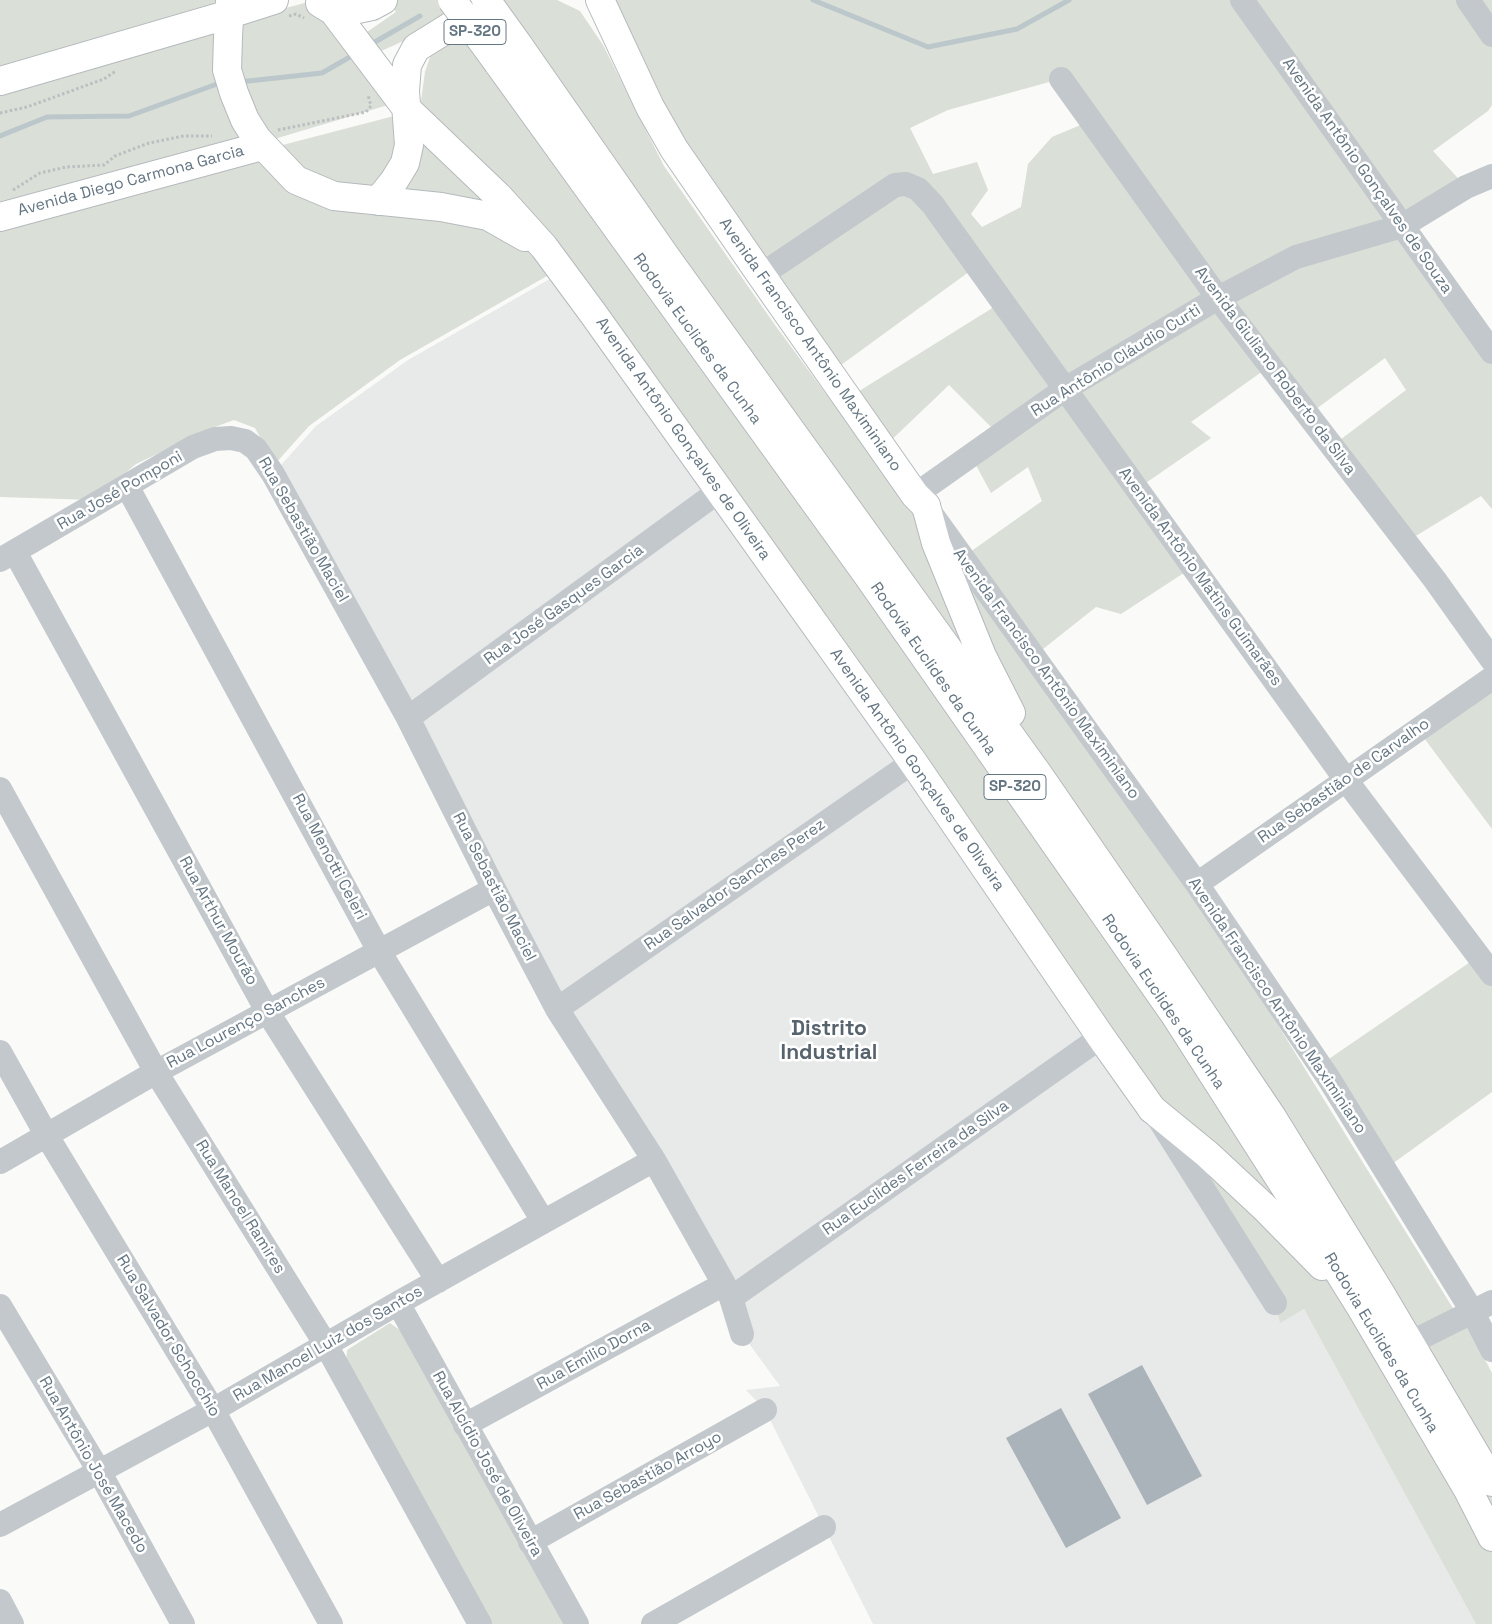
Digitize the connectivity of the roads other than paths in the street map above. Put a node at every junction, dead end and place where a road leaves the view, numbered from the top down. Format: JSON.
{"nodes":[{"id":1,"x":274,"y":0,"type":"edge"},
{"id":2,"x":382,"y":0,"type":"edge"},
{"id":3,"x":452,"y":0,"type":"edge"},
{"id":4,"x":486,"y":0,"type":"edge"},
{"id":5,"x":492,"y":0,"type":"edge"},
{"id":6,"x":600,"y":0,"type":"edge"},
{"id":7,"x":1242,"y":0,"type":"edge"},
{"id":8,"x":1468,"y":0,"type":"edge"},
{"id":9,"x":322,"y":3,"type":"edge"},
{"id":10,"x":230,"y":7,"type":"edge"},
{"id":11,"x":1492,"y":35,"type":"edge"},
{"id":12,"x":1060,"y":79,"type":"dead end"},
{"id":13,"x":0,"y":80,"type":"edge"},
{"id":14,"x":407,"y":109,"type":"junction"},
{"id":15,"x":262,"y":146,"type":"junction"},
{"id":16,"x":1492,"y":176,"type":"edge"},
{"id":17,"x":378,"y":200,"type":"junction"},
{"id":18,"x":4,"y":205,"type":"edge"},
{"id":19,"x":1402,"y":226,"type":"junction"},
{"id":20,"x":544,"y":247,"type":"junction"},
{"id":21,"x":761,"y":275,"type":"junction"},
{"id":22,"x":1218,"y":298,"type":"junction"},
{"id":23,"x":1492,"y":352,"type":"edge"},
{"id":24,"x":1065,"y":389,"type":"junction"},
{"id":25,"x":245,"y":441,"type":"joint"},
{"id":26,"x":127,"y":486,"type":"junction"},
{"id":27,"x":719,"y":491,"type":"junction"},
{"id":28,"x":921,"y":500,"type":"junction"},
{"id":29,"x":8,"y":556,"type":"edge"},
{"id":30,"x":1492,"y":660,"type":"edge"},
{"id":31,"x":1492,"y":678,"type":"edge"},
{"id":32,"x":408,"y":718,"type":"junction"},
{"id":33,"x":913,"y":762,"type":"junction"},
{"id":34,"x":1038,"y":774,"type":"junction"},
{"id":35,"x":1346,"y":780,"type":"junction"},
{"id":36,"x":0,"y":789,"type":"edge"},
{"id":37,"x":1196,"y":884,"type":"junction"},
{"id":38,"x":494,"y":889,"type":"junction"},
{"id":39,"x":380,"y":951,"type":"junction"},
{"id":40,"x":1492,"y":974,"type":"edge"},
{"id":41,"x":558,"y":1009,"type":"junction"},
{"id":42,"x":268,"y":1011,"type":"junction"},
{"id":43,"x":1102,"y":1038,"type":"junction"},
{"id":44,"x":0,"y":1052,"type":"edge"},
{"id":45,"x":156,"y":1072,"type":"junction"},
{"id":46,"x":1152,"y":1109,"type":"junction"},
{"id":47,"x":47,"y":1136,"type":"junction"},
{"id":48,"x":654,"y":1160,"type":"junction"},
{"id":49,"x":0,"y":1162,"type":"edge"},
{"id":50,"x":543,"y":1221,"type":"junction"},
{"id":51,"x":438,"y":1281,"type":"junction"},
{"id":52,"x":728,"y":1291,"type":"junction"},
{"id":53,"x":398,"y":1303,"type":"junction"},
{"id":54,"x":1275,"y":1303,"type":"dead end"},
{"id":55,"x":0,"y":1306,"type":"edge"},
{"id":56,"x":1360,"y":1306,"type":"junction"},
{"id":57,"x":1482,"y":1306,"type":"edge"},
{"id":58,"x":742,"y":1334,"type":"dead end"},
{"id":59,"x":1410,"y":1343,"type":"junction"},
{"id":60,"x":326,"y":1345,"type":"junction"},
{"id":61,"x":1492,"y":1350,"type":"edge"},
{"id":62,"x":213,"y":1410,"type":"junction"},
{"id":63,"x":765,"y":1410,"type":"dead end"},
{"id":64,"x":465,"y":1425,"type":"junction"},
{"id":65,"x":99,"y":1471,"type":"junction"},
{"id":66,"x":1492,"y":1482,"type":"edge"},
{"id":67,"x":0,"y":1525,"type":"edge"},
{"id":68,"x":824,"y":1527,"type":"dead end"},
{"id":69,"x":1492,"y":1537,"type":"edge"},
{"id":70,"x":530,"y":1542,"type":"junction"},
{"id":71,"x":0,"y":1601,"type":"edge"},
{"id":72,"x":12,"y":1624,"type":"edge"},
{"id":73,"x":183,"y":1624,"type":"edge"},
{"id":74,"x":331,"y":1624,"type":"edge"},
{"id":75,"x":480,"y":1624,"type":"edge"},
{"id":76,"x":577,"y":1624,"type":"edge"},
{"id":77,"x":653,"y":1624,"type":"edge"}],
"edges":[{"from":1,"to":10,"type":"main road"},
{"from":2,"to":9,"type":"main road"},
{"from":3,"to":56,"type":"main road","name":"Rodovia Euclides da Cunha","number":"SP-320","bridge":true},
{"from":4,"to":34,"type":"main road","name":"Rodovia Euclides da Cunha","number":"SP-320","bridge":true},
{"from":5,"to":14,"type":"main road"},
{"from":6,"to":21,"type":"main road","name":"Avenida Francisco Antônio Maximiniano"},
{"from":7,"to":19,"type":"street","name":"Avenida Antônio Gonçalves de Souza"},
{"from":8,"to":11,"type":"street"},
{"from":9,"to":14,"type":"main road","name":"Avenida Antônio Gonçalves de Oliveira"},
{"from":10,"to":13,"type":"main road"},
{"from":10,"to":15,"type":"main road","name":"Avenida Antônio Gonçalves de Oliveira"},
{"from":12,"to":22,"type":"street","name":"Avenida Giuliano Roberto da Silva"},
{"from":14,"to":17,"type":"main road"},
{"from":14,"to":20,"type":"main road","name":"Avenida Antônio Gonçalves de Oliveira"},
{"from":15,"to":17,"type":"main road","name":"Avenida Antônio Gonçalves de Oliveira"},
{"from":15,"to":18,"type":"main road","name":"Avenida Diego Carmona Garcia"},
{"from":16,"to":19,"type":"street","name":"Rua Antônio Cláudio Curti"},
{"from":17,"to":20,"type":"main road","name":"Avenida Antônio Gonçalves de Oliveira"},
{"from":19,"to":22,"type":"street","name":"Rua Antônio Cláudio Curti"},
{"from":19,"to":23,"type":"street","name":"Avenida Antônio Gonçalves de Souza"},
{"from":20,"to":27,"type":"main road","name":"Avenida Antônio Gonçalves de Oliveira"},
{"from":21,"to":24,"type":"street","name":"Avenida Antônio Matins Guimarães"},
{"from":21,"to":28,"type":"main road","name":"Avenida Francisco Antônio Maximiniano"},
{"from":22,"to":24,"type":"street","name":"Rua Antônio Cláudio Curti"},
{"from":22,"to":30,"type":"street","name":"Avenida Giuliano Roberto da Silva"},
{"from":24,"to":28,"type":"street","name":"Rua Antônio Cláudio Curti"},
{"from":24,"to":35,"type":"street","name":"Avenida Antônio Matins Guimarães"},
{"from":25,"to":26,"type":"street","name":"Rua José Pomponi"},
{"from":25,"to":32,"type":"street","name":"Rua Sebastião Maciel"},
{"from":26,"to":29,"type":"street","name":"Rua José Pomponi"},
{"from":26,"to":39,"type":"street","name":"Rua Menotti Celeri"},
{"from":27,"to":32,"type":"street","name":"Rua José Gasques Garcia"},
{"from":27,"to":33,"type":"main road","name":"Avenida Antônio Gonçalves de Oliveira"},
{"from":28,"to":34,"type":"main road"},
{"from":28,"to":37,"type":"street","name":"Avenida Francisco Antônio Maximiniano"},
{"from":29,"to":42,"type":"street","name":"Rua Arthur Mourão"},
{"from":31,"to":35,"type":"street","name":"Rua Sebastião de Carvalho"},
{"from":32,"to":38,"type":"street","name":"Rua Sebastião Maciel"},
{"from":33,"to":41,"type":"street","name":"Rua Salvador Sanches Perez"},
{"from":33,"to":43,"type":"main road","name":"Avenida Antônio Gonçalves de Oliveira"},
{"from":34,"to":59,"type":"main road","name":"Rodovia Euclides da Cunha","number":"SP-320"},
{"from":35,"to":37,"type":"street","name":"Rua Sebastião de Carvalho"},
{"from":35,"to":40,"type":"street","name":"Avenida Antônio Matins Guimarães"},
{"from":36,"to":45,"type":"street","name":"Rua Manoel Ramires"},
{"from":37,"to":57,"type":"street","name":"Avenida Francisco Antônio Maximiniano"},
{"from":38,"to":39,"type":"street","name":"Rua Lourenço Sanches"},
{"from":38,"to":41,"type":"street","name":"Rua Sebastião Maciel"},
{"from":39,"to":42,"type":"street","name":"Rua Lourenço Sanches"},
{"from":39,"to":50,"type":"street","name":"Rua Menotti Celeri"},
{"from":41,"to":48,"type":"street","name":"Rua Sebastião Maciel"},
{"from":42,"to":45,"type":"street","name":"Rua Lourenço Sanches"},
{"from":42,"to":51,"type":"street","name":"Rua Arthur Mourão"},
{"from":43,"to":46,"type":"main road","name":"Avenida Antônio Gonçalves de Oliveira"},
{"from":43,"to":52,"type":"street","name":"Rua Euclides Ferreira da Silva"},
{"from":44,"to":47,"type":"street","name":"Rua Salvador Schocchio"},
{"from":45,"to":47,"type":"street","name":"Rua Lourenço Sanches"},
{"from":45,"to":60,"type":"street","name":"Rua Manoel Ramires"},
{"from":46,"to":54,"type":"street","name":"Avenida Antônio Gonçalves de Oliveira"},
{"from":46,"to":56,"type":"main road"},
{"from":47,"to":49,"type":"street","name":"Rua Lourenço Sanches"},
{"from":47,"to":62,"type":"street","name":"Rua Salvador Schocchio"},
{"from":48,"to":50,"type":"street","name":"Rua Manoel Luiz dos Santos"},
{"from":48,"to":52,"type":"street","name":"Rua Sebastião Maciel"},
{"from":50,"to":51,"type":"street","name":"Rua Manoel Luiz dos Santos"},
{"from":51,"to":53,"type":"street","name":"Rua Manoel Luiz dos Santos"},
{"from":52,"to":58,"type":"street","name":"Rua Sebastião Maciel"},
{"from":52,"to":64,"type":"street","name":"Rua Emilio Dorna"},
{"from":53,"to":60,"type":"street","name":"Rua Manoel Luiz dos Santos"},
{"from":53,"to":64,"type":"street","name":"Rua Alcídio José de Oliveira"},
{"from":55,"to":65,"type":"street","name":"Rua Antônio José Macedo"},
{"from":56,"to":69,"type":"main road","name":"Rodovia Euclides da Cunha","number":"SP-320"},
{"from":57,"to":59,"type":"street"},
{"from":57,"to":61,"type":"street","name":"Avenida Francisco Antônio Maximiniano"},
{"from":59,"to":66,"type":"main road","name":"Rodovia Euclides da Cunha","number":"SP-320"},
{"from":60,"to":62,"type":"street","name":"Rua Manoel Luiz dos Santos"},
{"from":60,"to":75,"type":"street","name":"Rua Manoel Ramires"},
{"from":62,"to":65,"type":"street","name":"Rua Manoel Luiz dos Santos"},
{"from":62,"to":74,"type":"street","name":"Rua Salvador Schocchio"},
{"from":63,"to":70,"type":"street","name":"Rua Sebastião Arroyo"},
{"from":64,"to":70,"type":"street","name":"Rua Alcídio José de Oliveira"},
{"from":65,"to":67,"type":"street","name":"Rua Manoel Luiz dos Santos"},
{"from":65,"to":73,"type":"street","name":"Rua Antônio José Macedo"},
{"from":68,"to":77,"type":"street"},
{"from":70,"to":76,"type":"street","name":"Rua Alcídio José de Oliveira"},
{"from":71,"to":72,"type":"street"}]}
